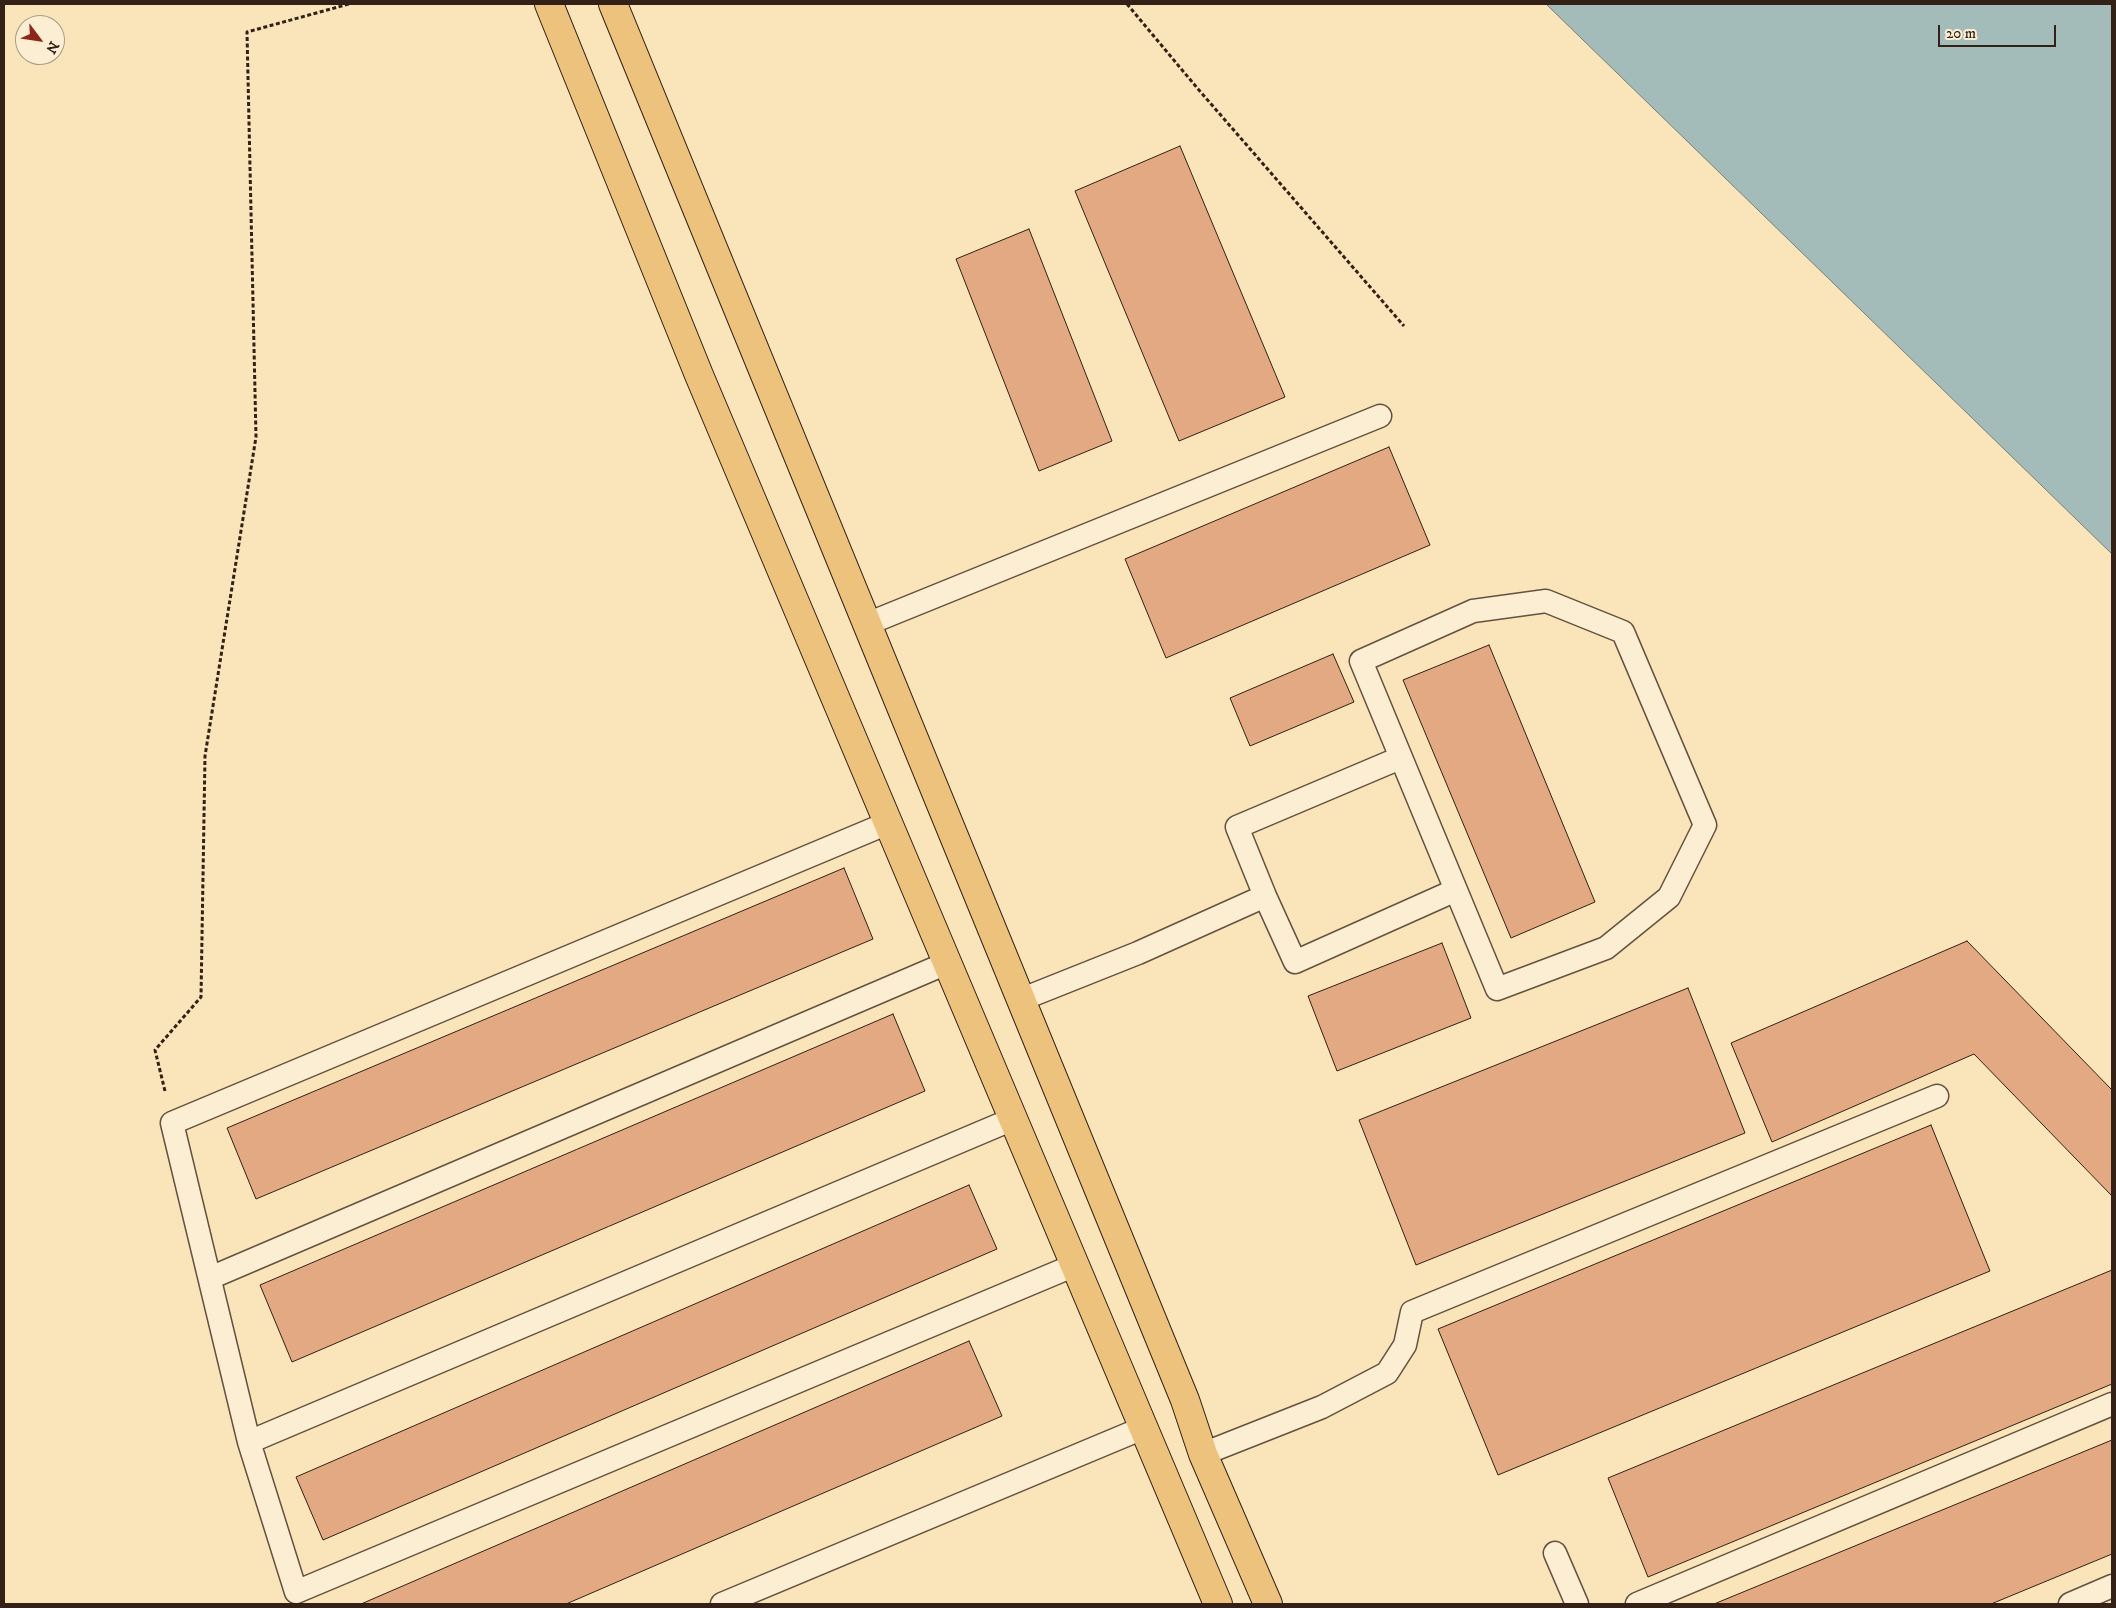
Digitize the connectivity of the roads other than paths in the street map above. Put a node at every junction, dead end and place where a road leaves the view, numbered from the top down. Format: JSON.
{"nodes":[{"id":1,"x":549,"y":4,"type":"edge"},
{"id":2,"x":614,"y":4,"type":"edge"},
{"id":3,"x":1380,"y":416,"type":"dead end"},
{"id":4,"x":867,"y":624,"type":"junction"},
{"id":5,"x":1400,"y":758,"type":"junction"},
{"id":6,"x":888,"y":823,"type":"junction"},
{"id":7,"x":1456,"y":890,"type":"junction"},
{"id":8,"x":1265,"y":896,"type":"junction"},
{"id":9,"x":947,"y":963,"type":"junction"},
{"id":10,"x":1020,"y":1000,"type":"junction"},
{"id":11,"x":1937,"y":1096,"type":"dead end"},
{"id":12,"x":1013,"y":1118,"type":"junction"},
{"id":13,"x":1075,"y":1265,"type":"junction"},
{"id":14,"x":210,"y":1278,"type":"junction"},
{"id":15,"x":2112,"y":1404,"type":"edge"},
{"id":16,"x":1143,"y":1428,"type":"junction"},
{"id":17,"x":250,"y":1442,"type":"junction"},
{"id":18,"x":1203,"y":1454,"type":"junction"},
{"id":19,"x":1555,"y":1553,"type":"dead end"},
{"id":20,"x":2112,"y":1586,"type":"edge"},
{"id":21,"x":298,"y":1598,"type":"edge"},
{"id":22,"x":722,"y":1604,"type":"edge"},
{"id":23,"x":1218,"y":1604,"type":"edge"},
{"id":24,"x":1268,"y":1604,"type":"edge"},
{"id":25,"x":1577,"y":1604,"type":"edge"},
{"id":26,"x":1637,"y":1604,"type":"edge"},
{"id":27,"x":2070,"y":1604,"type":"edge"}],
"edges":[{"from":1,"to":6,"type":"main road"},
{"from":2,"to":4,"type":"main road"},
{"from":3,"to":4,"type":"lane"},
{"from":4,"to":10,"type":"main road"},
{"from":5,"to":7,"type":"lane"},
{"from":5,"to":7,"type":"lane"},
{"from":5,"to":8,"type":"lane"},
{"from":6,"to":9,"type":"main road"},
{"from":6,"to":14,"type":"lane"},
{"from":7,"to":8,"type":"lane"},
{"from":8,"to":10,"type":"lane"},
{"from":9,"to":12,"type":"main road"},
{"from":9,"to":14,"type":"lane"},
{"from":10,"to":18,"type":"main road"},
{"from":11,"to":18,"type":"lane"},
{"from":12,"to":13,"type":"main road"},
{"from":12,"to":17,"type":"lane"},
{"from":13,"to":16,"type":"main road"},
{"from":13,"to":21,"type":"lane"},
{"from":14,"to":17,"type":"lane"},
{"from":15,"to":26,"type":"lane"},
{"from":16,"to":22,"type":"lane"},
{"from":16,"to":23,"type":"main road"},
{"from":17,"to":21,"type":"lane"},
{"from":18,"to":24,"type":"main road"},
{"from":19,"to":25,"type":"lane"},
{"from":20,"to":27,"type":"lane"}]}
